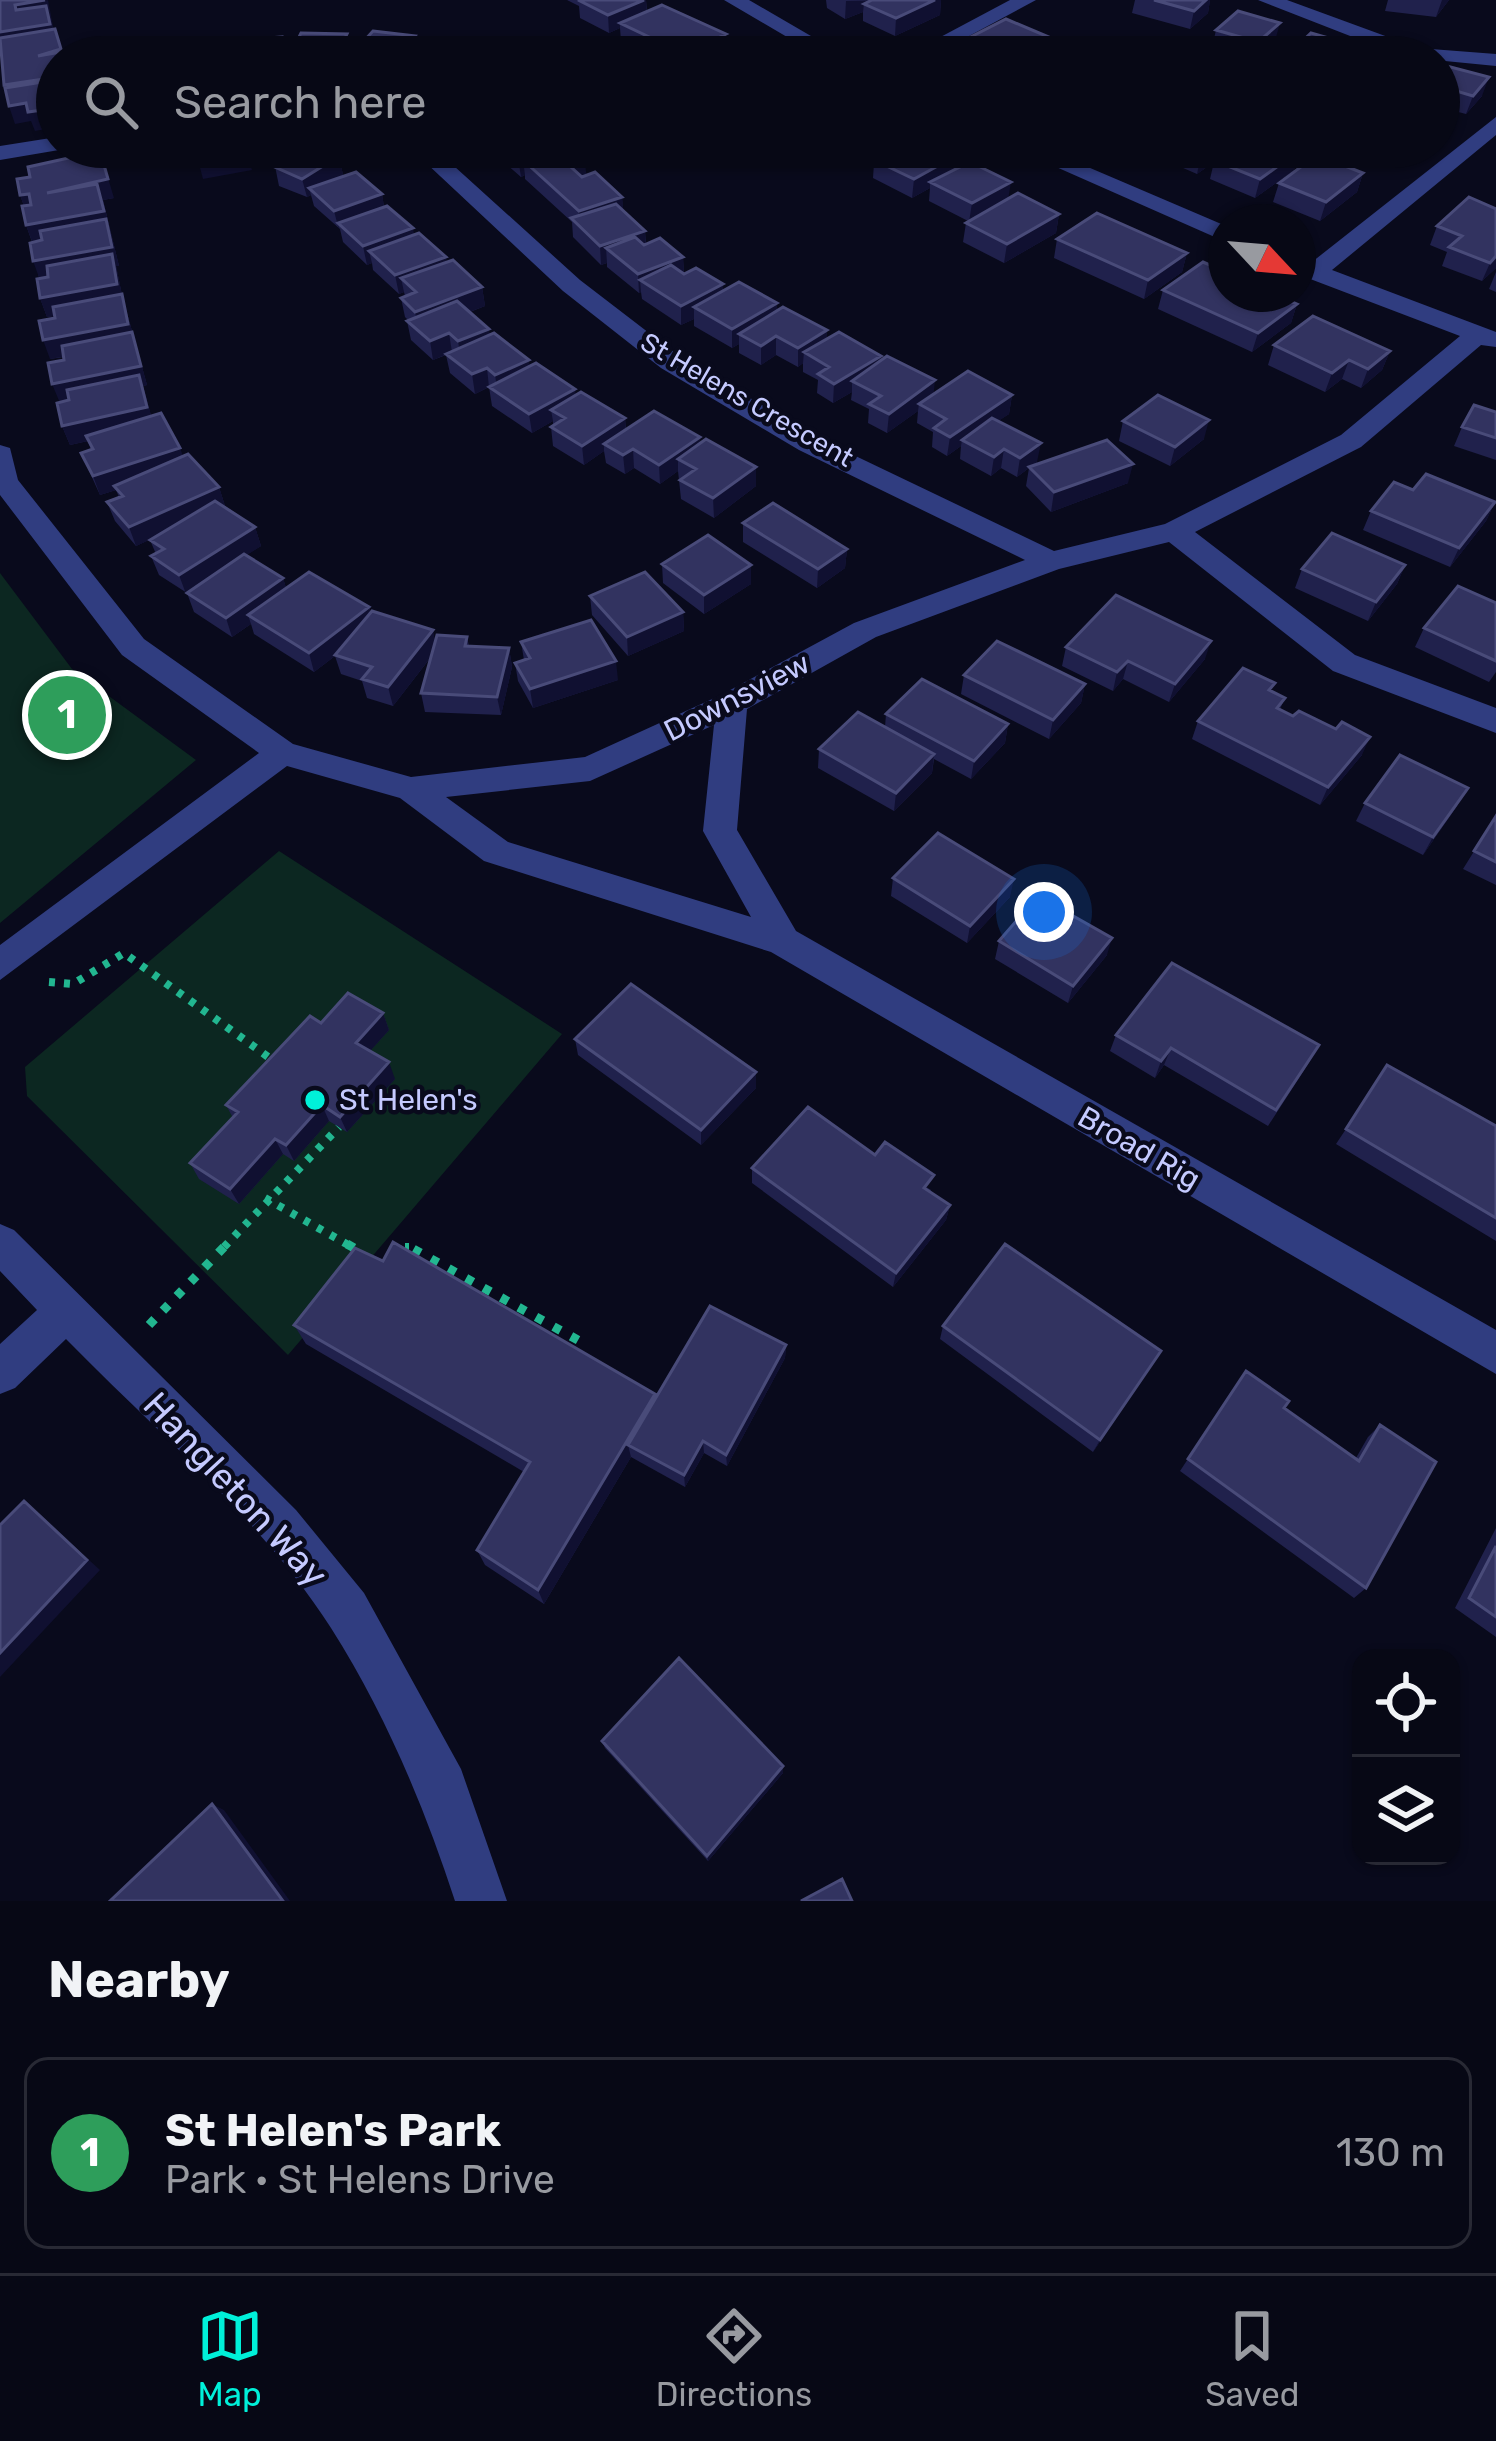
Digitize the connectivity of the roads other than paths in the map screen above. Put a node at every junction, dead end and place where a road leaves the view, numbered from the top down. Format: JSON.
{"nodes":[{"id":1,"x":734,"y":0,"type":"edge"},
{"id":2,"x":1026,"y":0,"type":"edge"},
{"id":3,"x":1268,"y":0,"type":"edge"},
{"id":4,"x":798,"y":36,"type":"edge"},
{"id":5,"x":955,"y":36,"type":"edge"},
{"id":6,"x":1365,"y":36,"type":"edge"},
{"id":7,"x":1460,"y":58,"type":"edge"},
{"id":8,"x":1496,"y":61,"type":"edge"},
{"id":9,"x":1496,"y":124,"type":"edge"},
{"id":10,"x":36,"y":147,"type":"edge"},
{"id":11,"x":1460,"y":151,"type":"edge"},
{"id":12,"x":0,"y":153,"type":"edge"},
{"id":13,"x":442,"y":168,"type":"edge"},
{"id":14,"x":1071,"y":168,"type":"edge"},
{"id":15,"x":1438,"y":168,"type":"edge"},
{"id":16,"x":1208,"y":227,"type":"edge"},
{"id":17,"x":1316,"y":261,"type":"edge"},
{"id":18,"x":1316,"y":273,"type":"edge"},
{"id":19,"x":1486,"y":338,"type":"edge"},
{"id":20,"x":0,"y":454,"type":"edge"},
{"id":21,"x":1174,"y":531,"type":"junction"},
{"id":22,"x":1051,"y":562,"type":"junction"},
{"id":23,"x":733,"y":703,"type":"junction"},
{"id":24,"x":1496,"y":721,"type":"edge"},
{"id":25,"x":282,"y":753,"type":"junction"},
{"id":26,"x":411,"y":789,"type":"junction"},
{"id":27,"x":783,"y":941,"type":"junction"},
{"id":28,"x":0,"y":965,"type":"edge"},
{"id":29,"x":0,"y":1244,"type":"edge"},
{"id":30,"x":64,"y":1313,"type":"junction"},
{"id":31,"x":1496,"y":1354,"type":"edge"},
{"id":32,"x":0,"y":1373,"type":"edge"},
{"id":33,"x":481,"y":1901,"type":"edge"}],
"edges":[{"from":1,"to":4,"type":"street"},
{"from":2,"to":5,"type":"street"},
{"from":3,"to":6,"type":"street"},
{"from":7,"to":8,"type":"street"},
{"from":9,"to":11,"type":"street"},
{"from":10,"to":12,"type":"street"},
{"from":13,"to":22,"type":"street","name":"St Helens Crescent"},
{"from":14,"to":16,"type":"street"},
{"from":15,"to":17,"type":"street"},
{"from":18,"to":19,"type":"street"},
{"from":19,"to":21,"type":"street","name":"Downsview"},
{"from":20,"to":25,"type":"street","name":"Downsview"},
{"from":21,"to":22,"type":"street","name":"Downsview"},
{"from":21,"to":24,"type":"street"},
{"from":22,"to":23,"type":"street","name":"Downsview"},
{"from":23,"to":26,"type":"street","name":"Downsview"},
{"from":23,"to":27,"type":"street","name":"Broad Rig"},
{"from":25,"to":26,"type":"street","name":"Downsview"},
{"from":25,"to":28,"type":"street"},
{"from":26,"to":27,"type":"street","name":"Broad Rig"},
{"from":27,"to":31,"type":"street","name":"Broad Rig"},
{"from":29,"to":30,"type":"street","name":"Hangleton Way"},
{"from":30,"to":32,"type":"street"},
{"from":30,"to":33,"type":"street","name":"Hangleton Way"}]}
